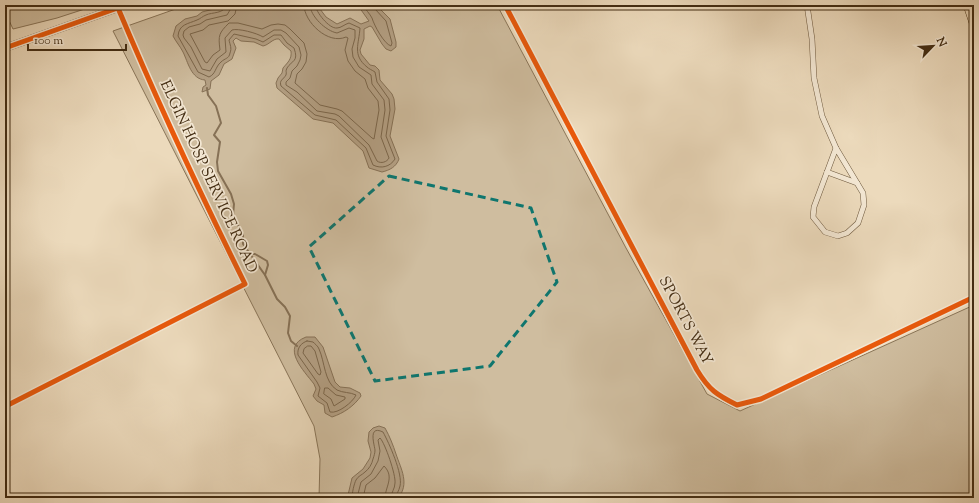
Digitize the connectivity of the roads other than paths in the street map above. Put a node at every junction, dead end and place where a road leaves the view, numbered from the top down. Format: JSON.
{"nodes":[{"id":1,"x":126,"y":5,"type":"edge"},
{"id":2,"x":506,"y":5,"type":"edge"},
{"id":3,"x":806,"y":5,"type":"edge"},
{"id":4,"x":968,"y":5,"type":"edge"},
{"id":5,"x":118,"y":8,"type":"junction"},
{"id":6,"x":974,"y":23,"type":"edge"},
{"id":7,"x":5,"y":48,"type":"edge"},
{"id":8,"x":836,"y":148,"type":"junction"},
{"id":9,"x":827,"y":172,"type":"junction"},
{"id":10,"x":856,"y":183,"type":"junction"},
{"id":11,"x":974,"y":297,"type":"edge"},
{"id":12,"x":5,"y":408,"type":"edge"}],
"edges":[{"from":1,"to":5,"type":"main road"},
{"from":2,"to":11,"type":"street","name":"SPORTS WAY"},
{"from":3,"to":8,"type":"street"},
{"from":4,"to":6,"type":"highway"},
{"from":5,"to":7,"type":"main road"},
{"from":5,"to":12,"type":"street","name":"ELGIN HOSP SERVICE ROAD"},
{"from":8,"to":9,"type":"street"},
{"from":8,"to":10,"type":"street"},
{"from":9,"to":10,"type":"street"},
{"from":9,"to":10,"type":"street"}]}
